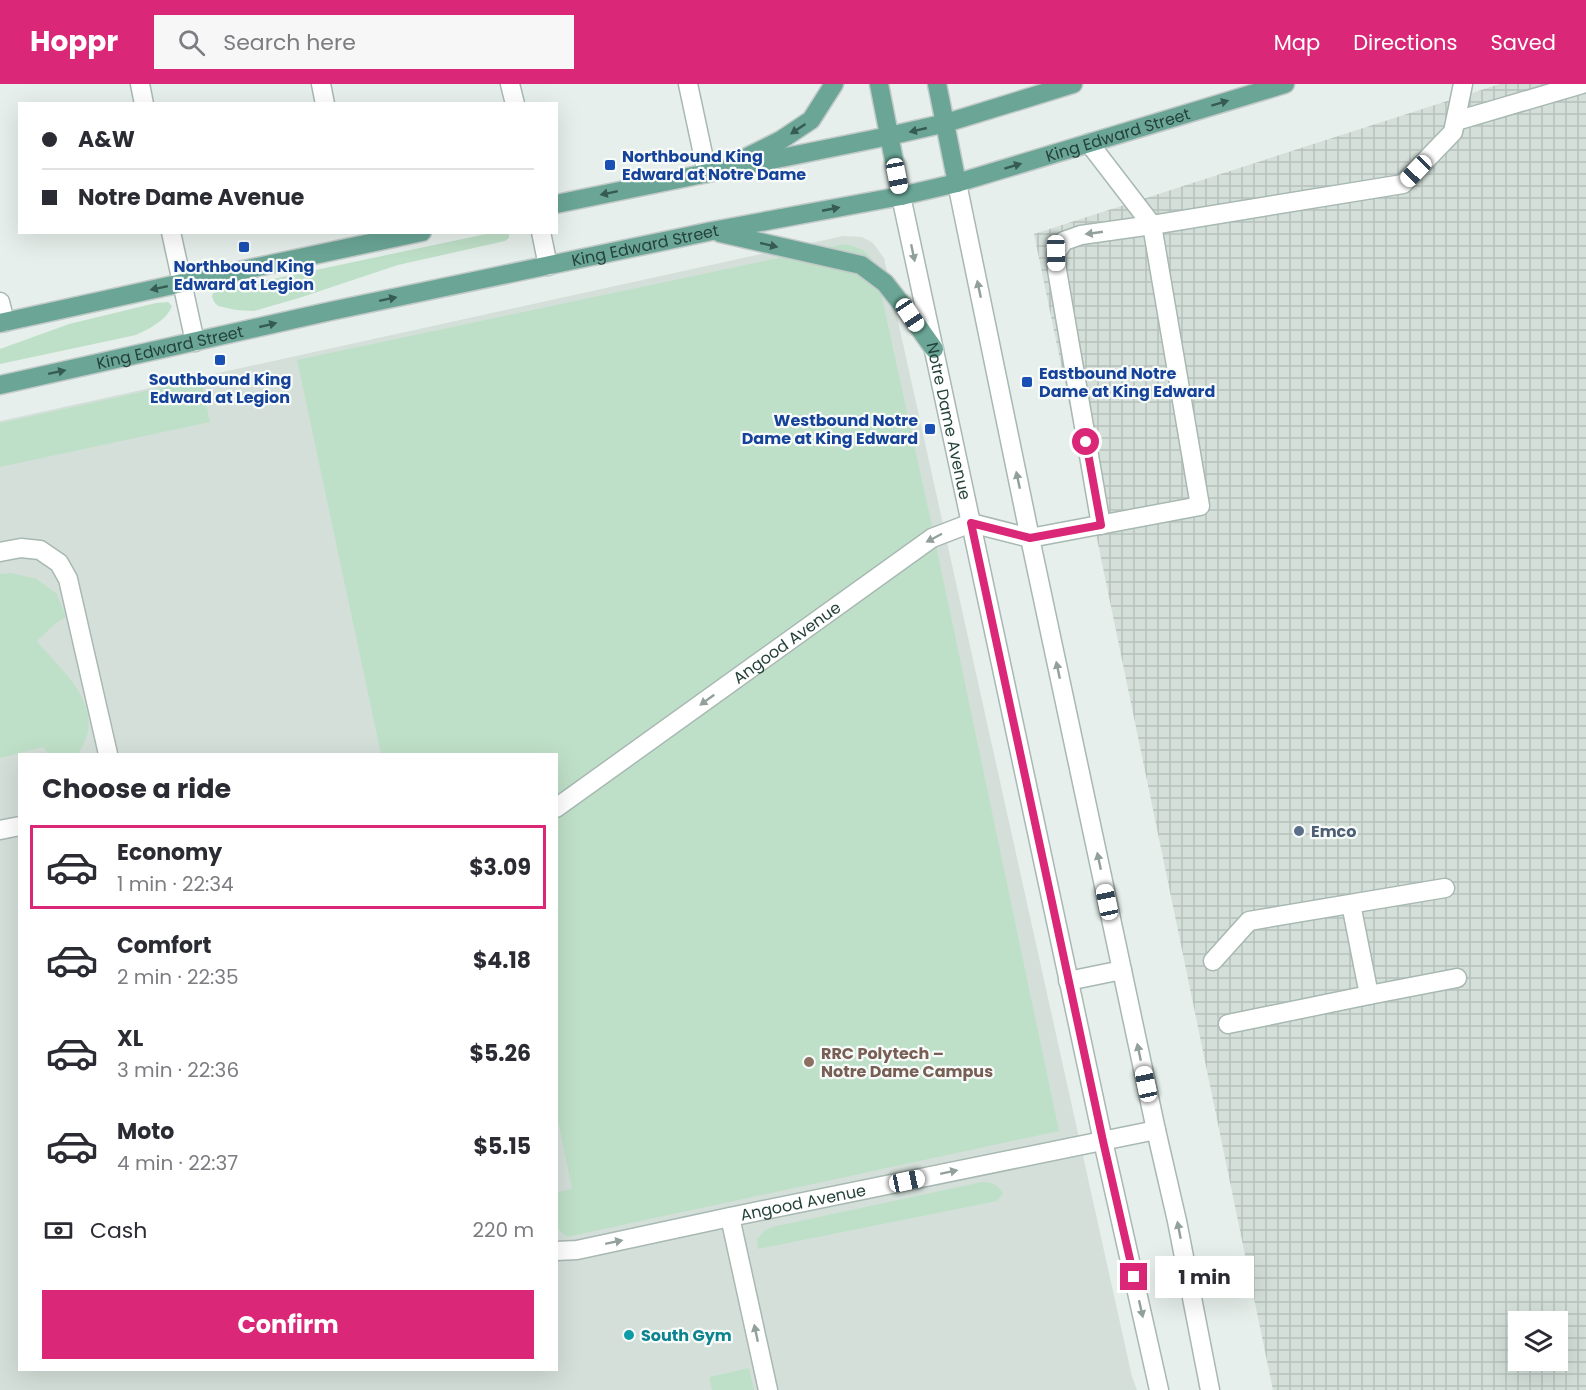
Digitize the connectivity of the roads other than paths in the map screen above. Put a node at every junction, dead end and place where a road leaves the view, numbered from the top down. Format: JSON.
{"nodes":[{"id":1,"x":140,"y":84,"type":"edge"},
{"id":2,"x":321,"y":84,"type":"edge"},
{"id":3,"x":510,"y":84,"type":"edge"},
{"id":4,"x":688,"y":84,"type":"edge"},
{"id":5,"x":834,"y":84,"type":"edge"},
{"id":6,"x":879,"y":84,"type":"edge"},
{"id":7,"x":937,"y":84,"type":"edge"},
{"id":8,"x":1035,"y":84,"type":"edge"},
{"id":9,"x":1285,"y":84,"type":"edge"},
{"id":10,"x":1463,"y":84,"type":"edge"},
{"id":11,"x":1582,"y":84,"type":"edge"},
{"id":12,"x":1068,"y":86,"type":"edge"},
{"id":13,"x":144,"y":102,"type":"edge"},
{"id":14,"x":325,"y":102,"type":"edge"},
{"id":15,"x":514,"y":102,"type":"edge"},
{"id":16,"x":1456,"y":121,"type":"junction"},
{"id":17,"x":946,"y":123,"type":"junction"},
{"id":18,"x":889,"y":136,"type":"junction"},
{"id":19,"x":1089,"y":143,"type":"junction"},
{"id":20,"x":716,"y":171,"type":"junction"},
{"id":21,"x":957,"y":183,"type":"junction"},
{"id":22,"x":901,"y":196,"type":"junction"},
{"id":23,"x":558,"y":204,"type":"edge"},
{"id":24,"x":1152,"y":225,"type":"junction"},
{"id":25,"x":712,"y":231,"type":"junction"},
{"id":26,"x":171,"y":234,"type":"edge"},
{"id":27,"x":404,"y":234,"type":"edge"},
{"id":28,"x":541,"y":234,"type":"edge"},
{"id":29,"x":349,"y":240,"type":"edge"},
{"id":30,"x":549,"y":266,"type":"junction"},
{"id":31,"x":183,"y":283,"type":"junction"},
{"id":32,"x":0,"y":302,"type":"edge"},
{"id":33,"x":2,"y":323,"type":"edge"},
{"id":34,"x":195,"y":342,"type":"junction"},
{"id":35,"x":934,"y":349,"type":"junction"},
{"id":36,"x":0,"y":384,"type":"edge"},
{"id":37,"x":971,"y":523,"type":"junction"},
{"id":38,"x":1101,"y":525,"type":"junction"},
{"id":39,"x":1030,"y":538,"type":"junction"},
{"id":40,"x":0,"y":552,"type":"edge"},
{"id":41,"x":108,"y":753,"type":"edge"},
{"id":42,"x":558,"y":807,"type":"edge"},
{"id":43,"x":18,"y":826,"type":"edge"},
{"id":44,"x":0,"y":830,"type":"edge"},
{"id":45,"x":1444,"y":888,"type":"dead end"},
{"id":46,"x":1352,"y":904,"type":"junction"},
{"id":47,"x":1214,"y":961,"type":"dead end"},
{"id":48,"x":1122,"y":970,"type":"junction"},
{"id":49,"x":1457,"y":978,"type":"dead end"},
{"id":50,"x":1068,"y":981,"type":"junction"},
{"id":51,"x":1369,"y":995,"type":"junction"},
{"id":52,"x":1228,"y":1024,"type":"dead end"},
{"id":53,"x":1156,"y":1130,"type":"junction"},
{"id":54,"x":1103,"y":1141,"type":"junction"},
{"id":55,"x":730,"y":1216,"type":"junction"},
{"id":56,"x":558,"y":1251,"type":"edge"},
{"id":57,"x":768,"y":1390,"type":"edge"},
{"id":58,"x":1160,"y":1390,"type":"edge"},
{"id":59,"x":1210,"y":1390,"type":"edge"}],
"edges":[{"from":1,"to":13,"type":"street"},
{"from":2,"to":14,"type":"street"},
{"from":3,"to":15,"type":"street"},
{"from":4,"to":20,"type":"street"},
{"from":5,"to":20,"type":"main road","one_way":true},
{"from":6,"to":18,"type":"main road","name":"Notre Dame Avenue"},
{"from":7,"to":17,"type":"main road"},
{"from":8,"to":12,"type":"main road"},
{"from":19,"to":9,"type":"main road","name":"King Edward Street","one_way":true},
{"from":10,"to":16,"type":"street"},
{"from":11,"to":16,"type":"street"},
{"from":12,"to":17,"type":"main road"},
{"from":16,"to":24,"type":"street"},
{"from":17,"to":18,"type":"main road","one_way":true},
{"from":17,"to":21,"type":"main road"},
{"from":18,"to":20,"type":"main road"},
{"from":18,"to":22,"type":"main road","name":"Notre Dame Avenue"},
{"from":21,"to":19,"type":"main road","name":"King Edward Street","one_way":true},
{"from":19,"to":24,"type":"street"},
{"from":20,"to":23,"type":"main road","one_way":true},
{"from":21,"to":22,"type":"main road","name":"King Edward Street"},
{"from":39,"to":21,"type":"street","one_way":true},
{"from":25,"to":22,"type":"main road","name":"King Edward Street","one_way":true},
{"from":22,"to":35,"type":"street","name":"Notre Dame Avenue","one_way":true},
{"from":24,"to":38,"type":"street","one_way":true},
{"from":24,"to":38,"type":"street"},
{"from":25,"to":30,"type":"main road","name":"King Edward Street"},
{"from":25,"to":35,"type":"main road","one_way":true},
{"from":26,"to":31,"type":"street"},
{"from":27,"to":29,"type":"main road"},
{"from":28,"to":30,"type":"street"},
{"from":29,"to":31,"type":"main road"},
{"from":34,"to":30,"type":"main road","name":"King Edward Street","one_way":true},
{"from":31,"to":33,"type":"main road","one_way":true},
{"from":31,"to":34,"type":"street"},
{"from":32,"to":33,"type":"street"},
{"from":36,"to":34,"type":"main road","name":"King Edward Street","one_way":true},
{"from":35,"to":37,"type":"street","name":"Notre Dame Avenue"},
{"from":37,"to":39,"type":"street"},
{"from":37,"to":42,"type":"street","name":"Angood Avenue","one_way":true},
{"from":37,"to":50,"type":"street","name":"Notre Dame Avenue"},
{"from":38,"to":39,"type":"street"},
{"from":48,"to":39,"type":"street","one_way":true},
{"from":40,"to":41,"type":"street"},
{"from":43,"to":44,"type":"street"},
{"from":45,"to":46,"type":"street"},
{"from":46,"to":47,"type":"street"},
{"from":46,"to":51,"type":"street"},
{"from":48,"to":50,"type":"street"},
{"from":53,"to":48,"type":"street","one_way":true},
{"from":49,"to":51,"type":"street"},
{"from":50,"to":54,"type":"street","name":"Notre Dame Avenue"},
{"from":51,"to":52,"type":"street"},
{"from":53,"to":54,"type":"street","name":"Angood Avenue"},
{"from":59,"to":53,"type":"street","one_way":true},
{"from":55,"to":54,"type":"street","name":"Angood Avenue","one_way":true},
{"from":54,"to":58,"type":"street","name":"Notre Dame Avenue","one_way":true},
{"from":56,"to":55,"type":"street","name":"Angood Avenue","one_way":true},
{"from":57,"to":55,"type":"street","one_way":true}]}
